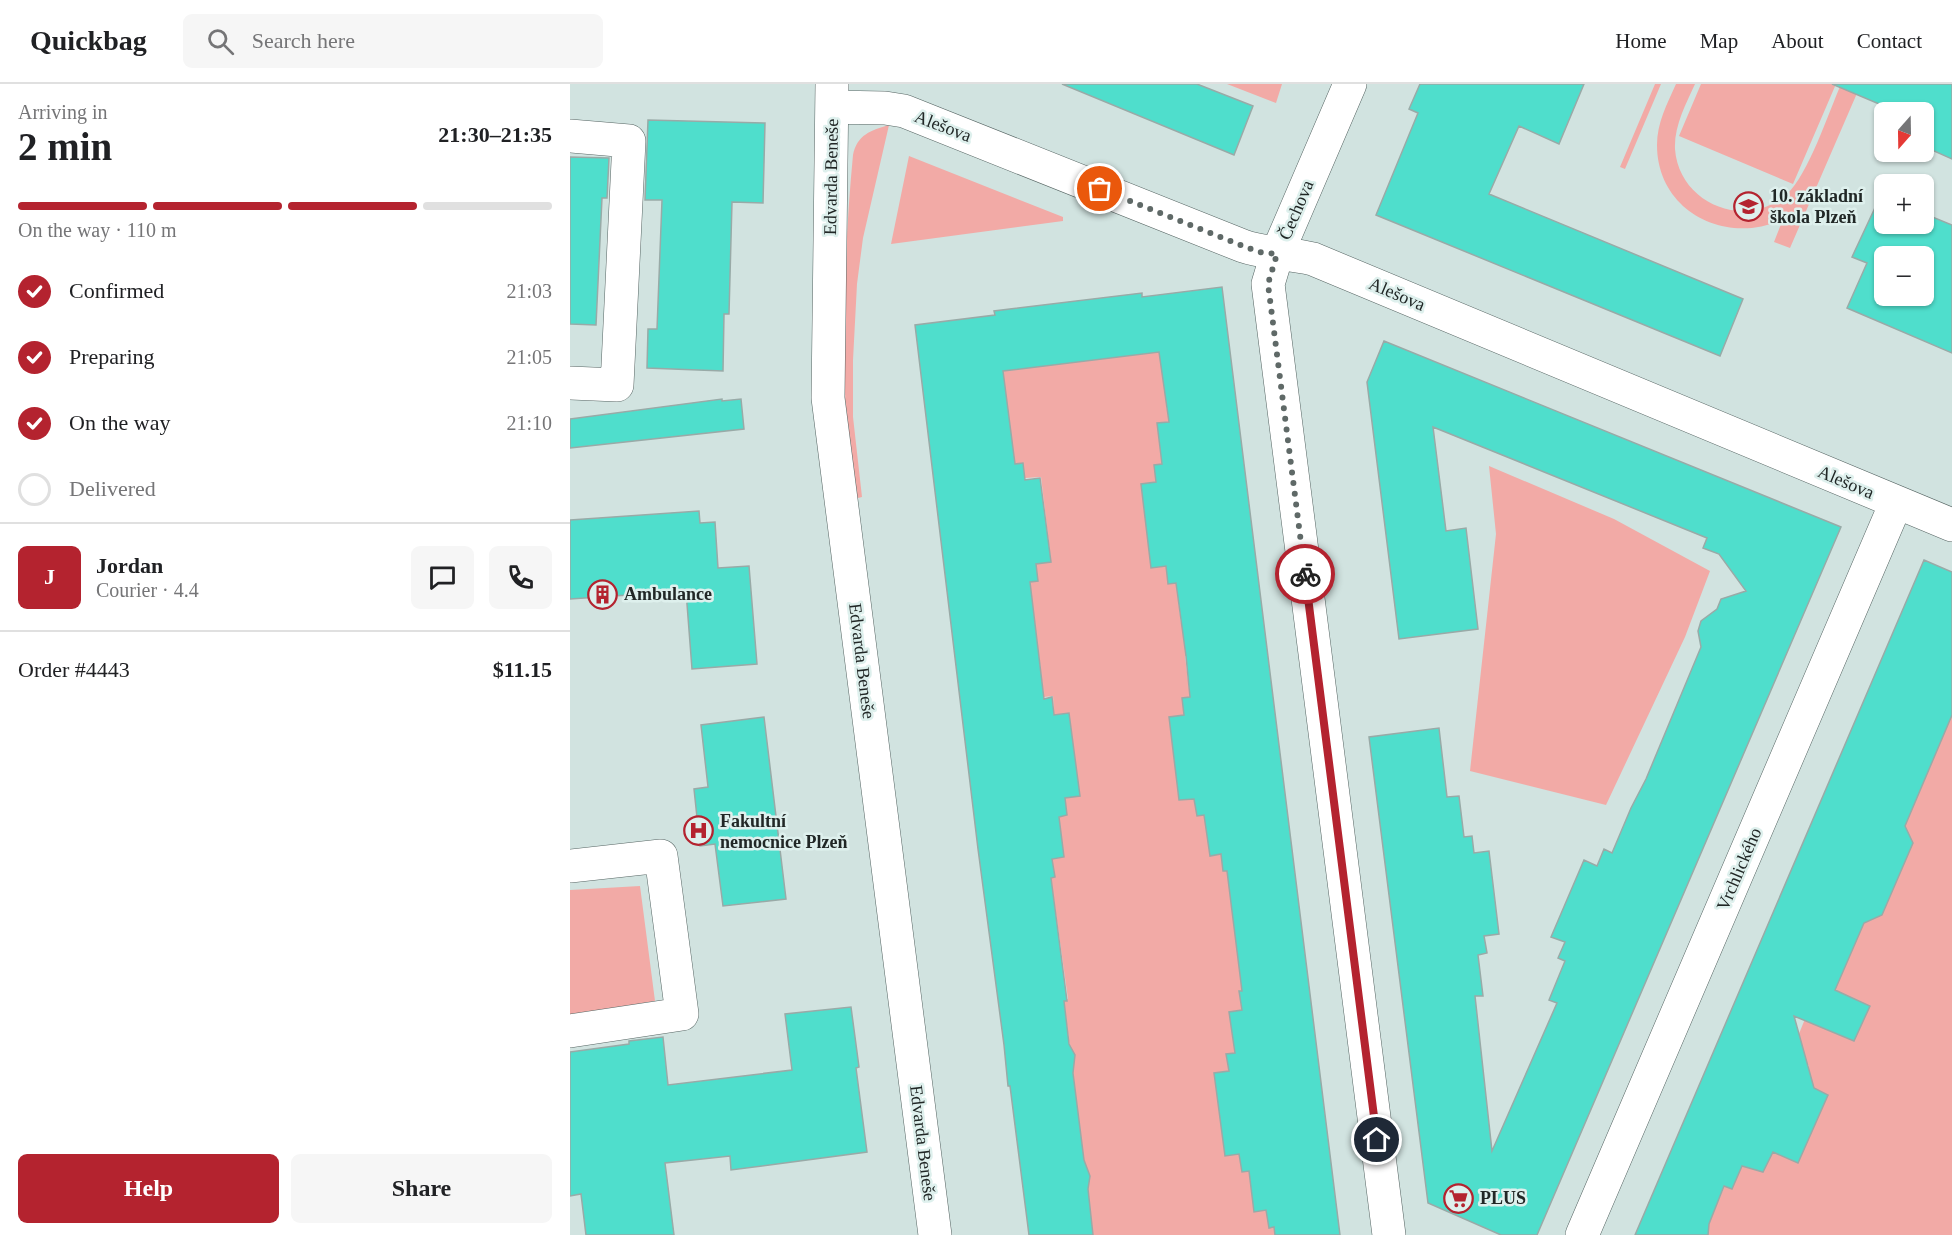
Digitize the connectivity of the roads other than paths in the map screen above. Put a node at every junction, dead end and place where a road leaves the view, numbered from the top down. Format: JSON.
{"nodes":[{"id":1,"x":1350,"y":84,"type":"edge"},
{"id":2,"x":832,"y":96,"type":"edge"},
{"id":3,"x":570,"y":136,"type":"edge"},
{"id":4,"x":1277,"y":254,"type":"junction"},
{"id":5,"x":570,"y":383,"type":"edge"},
{"id":6,"x":1896,"y":503,"type":"junction"},
{"id":7,"x":1952,"y":525,"type":"edge"},
{"id":8,"x":570,"y":867,"type":"edge"},
{"id":9,"x":570,"y":1031,"type":"edge"},
{"id":10,"x":935,"y":1235,"type":"edge"},
{"id":11,"x":1389,"y":1235,"type":"edge"},
{"id":12,"x":1582,"y":1235,"type":"edge"}],
"edges":[{"from":1,"to":4,"type":"street","name":"Čechova"},
{"from":2,"to":4,"type":"street","name":"Alešova"},
{"from":2,"to":10,"type":"street","name":"Edvarda Beneše"},
{"from":3,"to":5,"type":"street"},
{"from":4,"to":6,"type":"street","name":"Alešova"},
{"from":4,"to":11,"type":"street","name":"Čechova"},
{"from":6,"to":7,"type":"street","name":"Alešova"},
{"from":6,"to":12,"type":"street","name":"Vrchlického"},
{"from":8,"to":9,"type":"street"}]}
